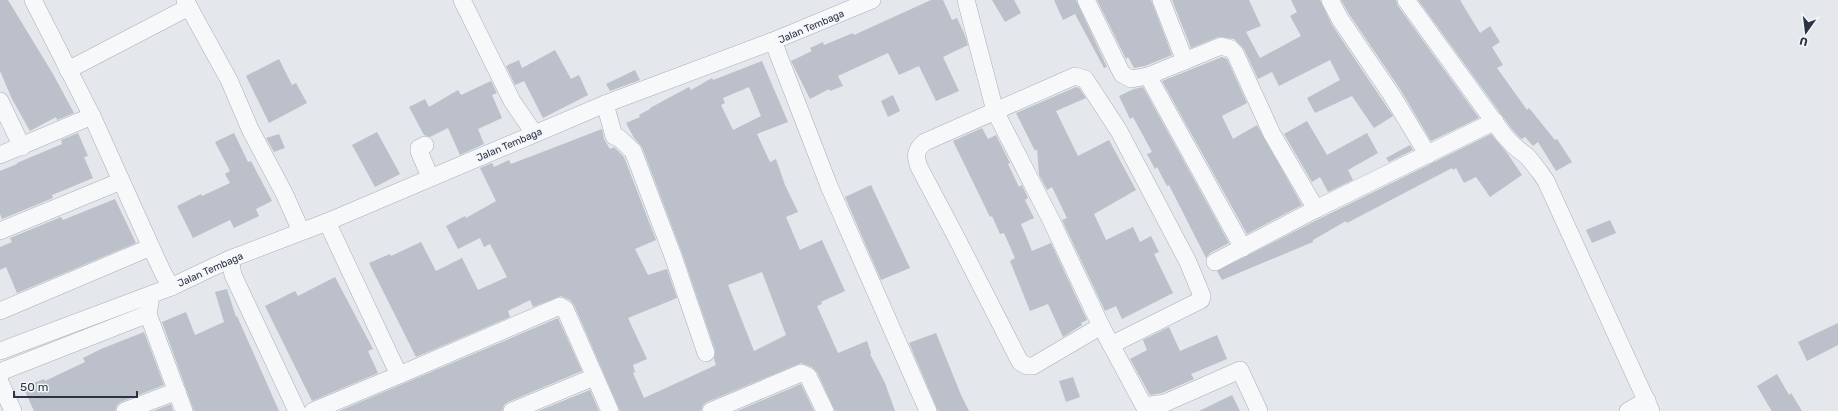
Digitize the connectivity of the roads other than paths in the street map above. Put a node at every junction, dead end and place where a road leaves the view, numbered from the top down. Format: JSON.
{"nodes":[{"id":1,"x":33,"y":0,"type":"edge"},
{"id":2,"x":462,"y":0,"type":"edge"},
{"id":3,"x":872,"y":0,"type":"edge"},
{"id":4,"x":966,"y":0,"type":"edge"},
{"id":5,"x":1086,"y":0,"type":"edge"},
{"id":6,"x":1161,"y":0,"type":"edge"},
{"id":7,"x":1330,"y":0,"type":"edge"},
{"id":8,"x":1406,"y":0,"type":"edge"},
{"id":9,"x":187,"y":4,"type":"edge"},
{"id":10,"x":773,"y":42,"type":"junction"},
{"id":11,"x":1185,"y":60,"type":"junction"},
{"id":12,"x":68,"y":70,"type":"junction"},
{"id":13,"x":1148,"y":76,"type":"junction"},
{"id":14,"x":0,"y":101,"type":"edge"},
{"id":15,"x":605,"y":104,"type":"junction"},
{"id":16,"x":995,"y":111,"type":"junction"},
{"id":17,"x":92,"y":116,"type":"junction"},
{"id":18,"x":1495,"y":121,"type":"junction"},
{"id":19,"x":534,"y":133,"type":"junction"},
{"id":20,"x":425,"y":145,"type":"dead end"},
{"id":21,"x":22,"y":147,"type":"junction"},
{"id":22,"x":0,"y":155,"type":"edge"},
{"id":23,"x":1428,"y":155,"type":"junction"},
{"id":24,"x":427,"y":170,"type":"junction"},
{"id":25,"x":121,"y":181,"type":"junction"},
{"id":26,"x":1316,"y":209,"type":"junction"},
{"id":27,"x":326,"y":222,"type":"junction"},
{"id":28,"x":0,"y":230,"type":"edge"},
{"id":29,"x":301,"y":231,"type":"junction"},
{"id":30,"x":1243,"y":248,"type":"junction"},
{"id":31,"x":230,"y":259,"type":"junction"},
{"id":32,"x":1215,"y":262,"type":"dead end"},
{"id":33,"x":160,"y":266,"type":"junction"},
{"id":34,"x":150,"y":296,"type":"junction"},
{"id":35,"x":1,"y":308,"type":"edge"},
{"id":36,"x":148,"y":314,"type":"junction"},
{"id":37,"x":1101,"y":326,"type":"junction"},
{"id":38,"x":1111,"y":345,"type":"junction"},
{"id":39,"x":0,"y":351,"type":"edge"},
{"id":40,"x":706,"y":353,"type":"dead end"},
{"id":41,"x":0,"y":372,"type":"edge"},
{"id":42,"x":399,"y":375,"type":"junction"},
{"id":43,"x":594,"y":377,"type":"junction"},
{"id":44,"x":0,"y":382,"type":"edge"},
{"id":45,"x":177,"y":391,"type":"junction"},
{"id":46,"x":1649,"y":406,"type":"edge"},
{"id":47,"x":1139,"y":409,"type":"edge"},
{"id":48,"x":13,"y":411,"type":"edge"},
{"id":49,"x":125,"y":411,"type":"edge"},
{"id":50,"x":184,"y":411,"type":"edge"},
{"id":51,"x":297,"y":411,"type":"edge"},
{"id":52,"x":313,"y":411,"type":"edge"},
{"id":53,"x":512,"y":411,"type":"edge"},
{"id":54,"x":610,"y":411,"type":"edge"},
{"id":55,"x":710,"y":411,"type":"edge"},
{"id":56,"x":825,"y":411,"type":"edge"},
{"id":57,"x":928,"y":411,"type":"edge"},
{"id":58,"x":1259,"y":411,"type":"edge"},
{"id":59,"x":1628,"y":411,"type":"edge"}],
"edges":[{"from":1,"to":12,"type":"street"},
{"from":2,"to":19,"type":"street"},
{"from":3,"to":10,"type":"street","name":"Jalan Tembaga"},
{"from":4,"to":16,"type":"street"},
{"from":5,"to":13,"type":"street"},
{"from":6,"to":11,"type":"street"},
{"from":7,"to":23,"type":"street"},
{"from":8,"to":18,"type":"street"},
{"from":9,"to":12,"type":"street"},
{"from":9,"to":29,"type":"street"},
{"from":10,"to":15,"type":"street","name":"Jalan Tembaga"},
{"from":10,"to":57,"type":"street"},
{"from":11,"to":13,"type":"street"},
{"from":11,"to":26,"type":"street"},
{"from":12,"to":17,"type":"street"},
{"from":13,"to":30,"type":"street"},
{"from":14,"to":21,"type":"street"},
{"from":15,"to":19,"type":"street","name":"Jalan Tembaga"},
{"from":15,"to":40,"type":"street"},
{"from":16,"to":37,"type":"street"},
{"from":16,"to":37,"type":"street"},
{"from":16,"to":38,"type":"street"},
{"from":17,"to":21,"type":"street"},
{"from":17,"to":25,"type":"street"},
{"from":18,"to":23,"type":"street"},
{"from":18,"to":46,"type":"street"},
{"from":19,"to":24,"type":"street","name":"Jalan Tembaga"},
{"from":20,"to":24,"type":"street"},
{"from":21,"to":22,"type":"street"},
{"from":23,"to":26,"type":"street"},
{"from":24,"to":27,"type":"street","name":"Jalan Tembaga"},
{"from":25,"to":28,"type":"street"},
{"from":25,"to":33,"type":"street"},
{"from":26,"to":30,"type":"street"},
{"from":27,"to":29,"type":"street","name":"Jalan Tembaga"},
{"from":27,"to":42,"type":"street"},
{"from":29,"to":31,"type":"street","name":"Jalan Tembaga"},
{"from":30,"to":32,"type":"street"},
{"from":31,"to":33,"type":"street","name":"Jalan Tembaga"},
{"from":31,"to":51,"type":"street"},
{"from":33,"to":34,"type":"street","name":"Jalan Tembaga"},
{"from":33,"to":35,"type":"street"},
{"from":34,"to":36,"type":"street"},
{"from":34,"to":39,"type":"street","name":"Jalan Tembaga"},
{"from":36,"to":41,"type":"street"},
{"from":36,"to":45,"type":"street"},
{"from":37,"to":38,"type":"street"},
{"from":38,"to":47,"type":"street"},
{"from":42,"to":43,"type":"street"},
{"from":42,"to":52,"type":"street"},
{"from":43,"to":53,"type":"street"},
{"from":43,"to":54,"type":"street"},
{"from":44,"to":48,"type":"street"},
{"from":45,"to":49,"type":"street"},
{"from":45,"to":50,"type":"street"},
{"from":46,"to":59,"type":"street"},
{"from":47,"to":58,"type":"street"},
{"from":55,"to":56,"type":"street"}]}
